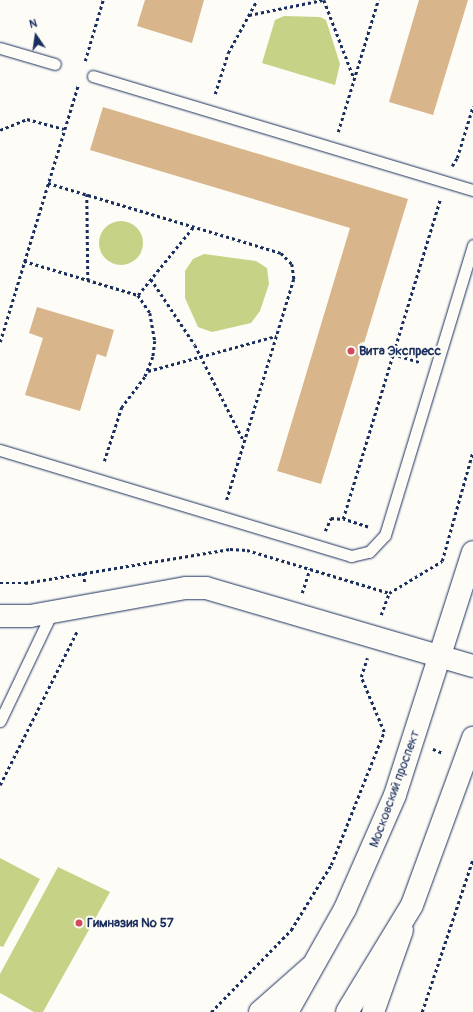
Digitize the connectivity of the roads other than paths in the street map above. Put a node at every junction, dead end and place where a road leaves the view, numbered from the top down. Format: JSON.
{"nodes":[{"id":1,"x":0,"y":48,"type":"edge"},
{"id":2,"x":55,"y":64,"type":"dead end"},
{"id":3,"x":93,"y":76,"type":"road end"},
{"id":4,"x":473,"y":190,"type":"edge"},
{"id":5,"x":473,"y":245,"type":"edge"},
{"id":6,"x":0,"y":450,"type":"edge"},
{"id":7,"x":471,"y":557,"type":"edge"},
{"id":8,"x":52,"y":612,"type":"junction"},
{"id":9,"x":0,"y":616,"type":"edge"},
{"id":10,"x":441,"y":656,"type":"junction"},
{"id":11,"x":473,"y":666,"type":"edge"},
{"id":12,"x":0,"y":721,"type":"edge"},
{"id":13,"x":473,"y":738,"type":"edge"},
{"id":14,"x":412,"y":905,"type":"junction"},
{"id":15,"x":313,"y":965,"type":"junction"},
{"id":16,"x":260,"y":1012,"type":"edge"},
{"id":17,"x":287,"y":1012,"type":"edge"},
{"id":18,"x":347,"y":1012,"type":"edge"},
{"id":19,"x":373,"y":1012,"type":"edge"}],
"edges":[{"from":1,"to":2,"type":"lane"},
{"from":3,"to":4,"type":"lane"},
{"from":5,"to":6,"type":"lane"},
{"from":7,"to":10,"type":"main road","name":"Московский проспект"},
{"from":8,"to":9,"type":"main road"},
{"from":8,"to":10,"type":"main road"},
{"from":8,"to":12,"type":"lane"},
{"from":10,"to":11,"type":"main road"},
{"from":10,"to":15,"type":"main road","name":"Московский проспект"},
{"from":13,"to":14,"type":"main road"},
{"from":14,"to":18,"type":"main road"},
{"from":14,"to":19,"type":"main road"},
{"from":15,"to":16,"type":"main road"},
{"from":15,"to":17,"type":"main road","name":"Московский проспект"}]}
